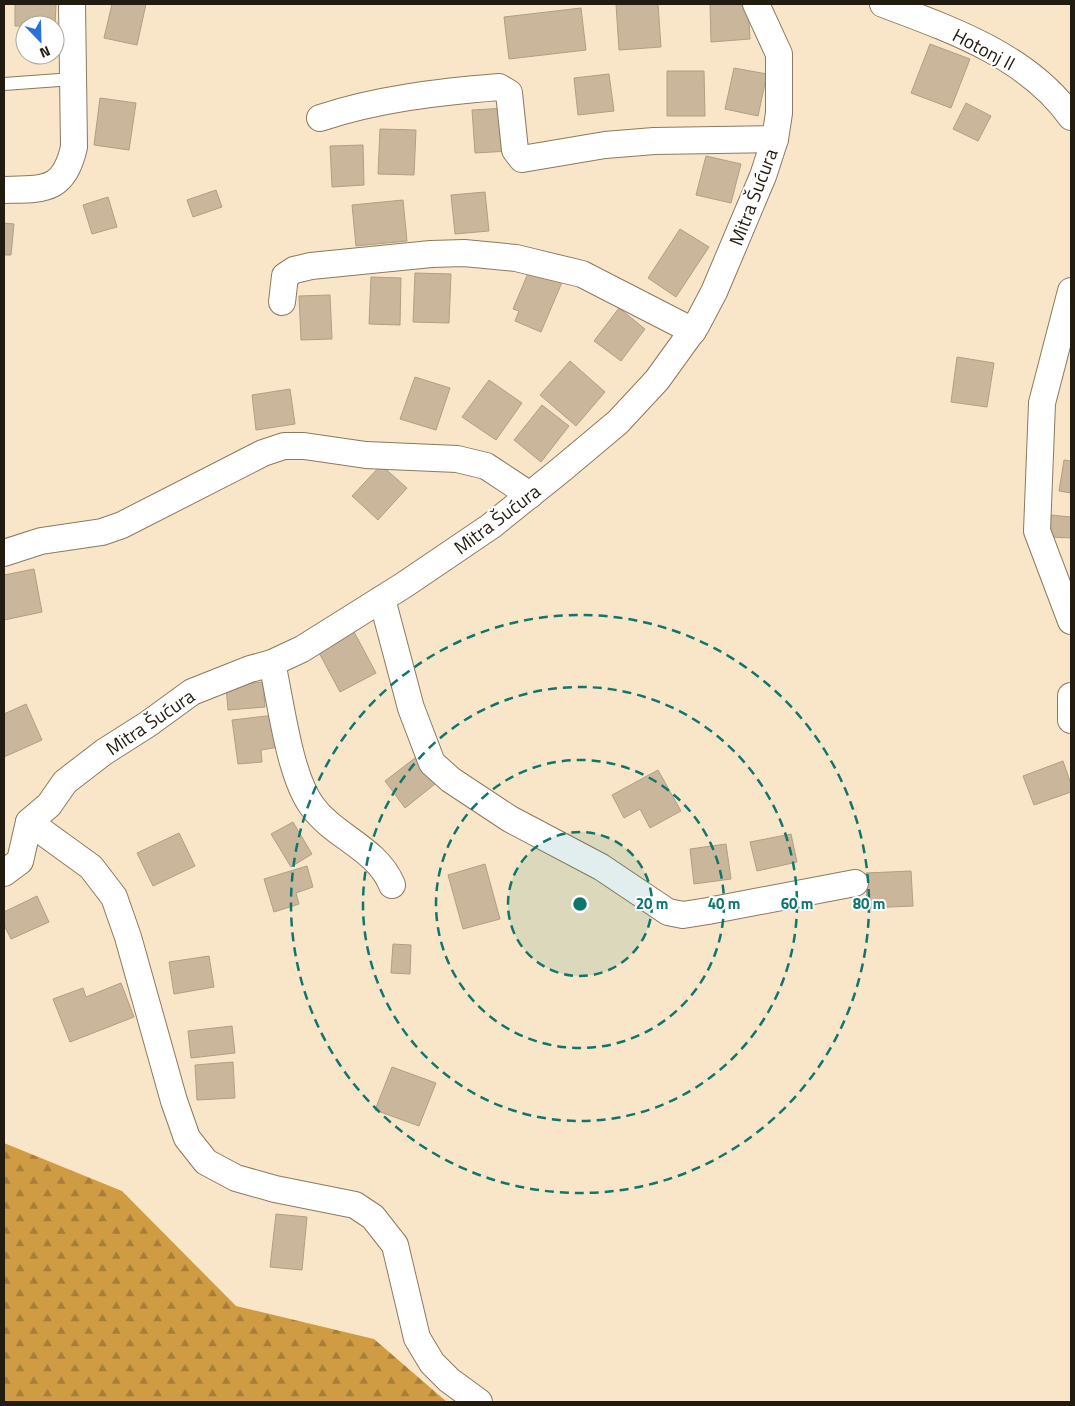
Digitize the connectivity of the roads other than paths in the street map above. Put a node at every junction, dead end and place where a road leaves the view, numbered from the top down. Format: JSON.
{"nodes":[{"id":1,"x":72,"y":4,"type":"edge"},
{"id":2,"x":756,"y":4,"type":"edge"},
{"id":3,"x":883,"y":4,"type":"edge"},
{"id":4,"x":73,"y":79,"type":"junction"},
{"id":5,"x":4,"y":84,"type":"edge"},
{"id":6,"x":1071,"y":117,"type":"edge"},
{"id":7,"x":320,"y":118,"type":"dead end"},
{"id":8,"x":775,"y":139,"type":"junction"},
{"id":9,"x":4,"y":190,"type":"edge"},
{"id":10,"x":1071,"y":291,"type":"edge"},
{"id":11,"x":282,"y":302,"type":"dead end"},
{"id":12,"x":693,"y":331,"type":"junction"},
{"id":13,"x":530,"y":495,"type":"junction"},
{"id":14,"x":4,"y":553,"type":"edge"},
{"id":15,"x":382,"y":599,"type":"junction"},
{"id":16,"x":1071,"y":621,"type":"edge"},
{"id":17,"x":272,"y":663,"type":"junction"},
{"id":18,"x":1071,"y":696,"type":"edge"},
{"id":19,"x":1071,"y":720,"type":"edge"},
{"id":20,"x":29,"y":822,"type":"junction"},
{"id":21,"x":4,"y":833,"type":"edge"},
{"id":22,"x":4,"y":873,"type":"edge"},
{"id":23,"x":855,"y":883,"type":"dead end"},
{"id":24,"x":392,"y":885,"type":"dead end"},
{"id":25,"x":479,"y":1402,"type":"edge"}],
"edges":[{"from":1,"to":4,"type":"street"},
{"from":2,"to":8,"type":"street","name":"Mitra Šućura"},
{"from":3,"to":6,"type":"street","name":"Hotonj II"},
{"from":4,"to":5,"type":"lane"},
{"from":4,"to":9,"type":"street"},
{"from":7,"to":8,"type":"street"},
{"from":8,"to":12,"type":"street","name":"Mitra Šućura"},
{"from":10,"to":16,"type":"street"},
{"from":11,"to":12,"type":"street"},
{"from":12,"to":13,"type":"street","name":"Mitra Šućura"},
{"from":13,"to":14,"type":"street"},
{"from":13,"to":15,"type":"street","name":"Mitra Šućura"},
{"from":15,"to":17,"type":"street","name":"Mitra Šućura"},
{"from":15,"to":23,"type":"street"},
{"from":17,"to":20,"type":"street","name":"Mitra Šućura"},
{"from":17,"to":24,"type":"street"},
{"from":18,"to":19,"type":"street"},
{"from":20,"to":21,"type":"street","name":"Mitra Šućura"},
{"from":20,"to":22,"type":"street"},
{"from":20,"to":25,"type":"street"}]}
